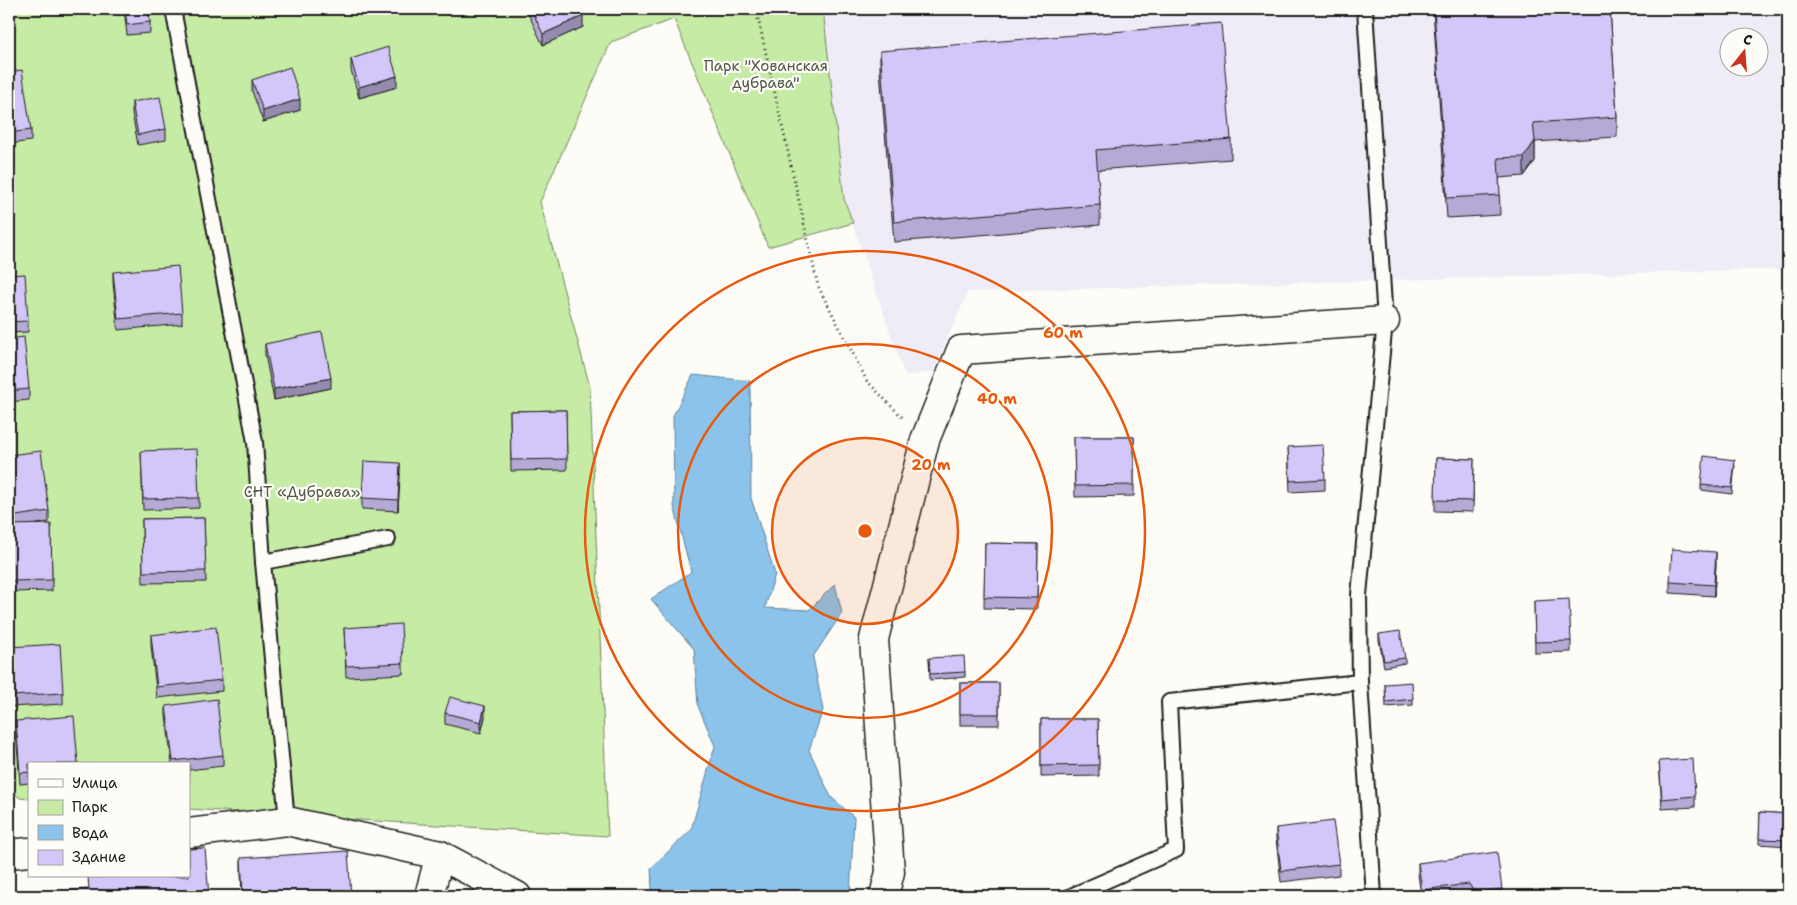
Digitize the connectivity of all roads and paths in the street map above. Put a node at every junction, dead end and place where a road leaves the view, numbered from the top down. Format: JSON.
{"nodes":[{"id":1,"x":173,"y":9,"type":"edge"},
{"id":2,"x":756,"y":9,"type":"edge"},
{"id":3,"x":1365,"y":9,"type":"edge"},
{"id":4,"x":1386,"y":321,"type":"junction"},
{"id":5,"x":925,"y":440,"type":"junction"},
{"id":6,"x":388,"y":539,"type":"dead end"},
{"id":7,"x":262,"y":562,"type":"junction"},
{"id":8,"x":1360,"y":682,"type":"junction"},
{"id":9,"x":287,"y":821,"type":"junction"},
{"id":10,"x":190,"y":832,"type":"edge"},
{"id":11,"x":28,"y":852,"type":"edge"},
{"id":12,"x":9,"y":854,"type":"edge"},
{"id":13,"x":440,"y":855,"type":"junction"},
{"id":14,"x":429,"y":896,"type":"edge"},
{"id":15,"x":517,"y":896,"type":"edge"},
{"id":16,"x":884,"y":896,"type":"edge"},
{"id":17,"x":1072,"y":896,"type":"edge"},
{"id":18,"x":1374,"y":896,"type":"edge"}],
"edges":[{"from":1,"to":7,"type":"lane"},
{"from":2,"to":5,"type":"path"},
{"from":3,"to":4,"type":"lane"},
{"from":4,"to":5,"type":"street"},
{"from":4,"to":8,"type":"lane"},
{"from":5,"to":16,"type":"street"},
{"from":6,"to":7,"type":"lane"},
{"from":7,"to":9,"type":"lane"},
{"from":8,"to":17,"type":"lane"},
{"from":8,"to":18,"type":"lane"},
{"from":9,"to":10,"type":"street"},
{"from":9,"to":13,"type":"street"},
{"from":11,"to":12,"type":"street"},
{"from":13,"to":14,"type":"street"},
{"from":13,"to":15,"type":"street"}]}
